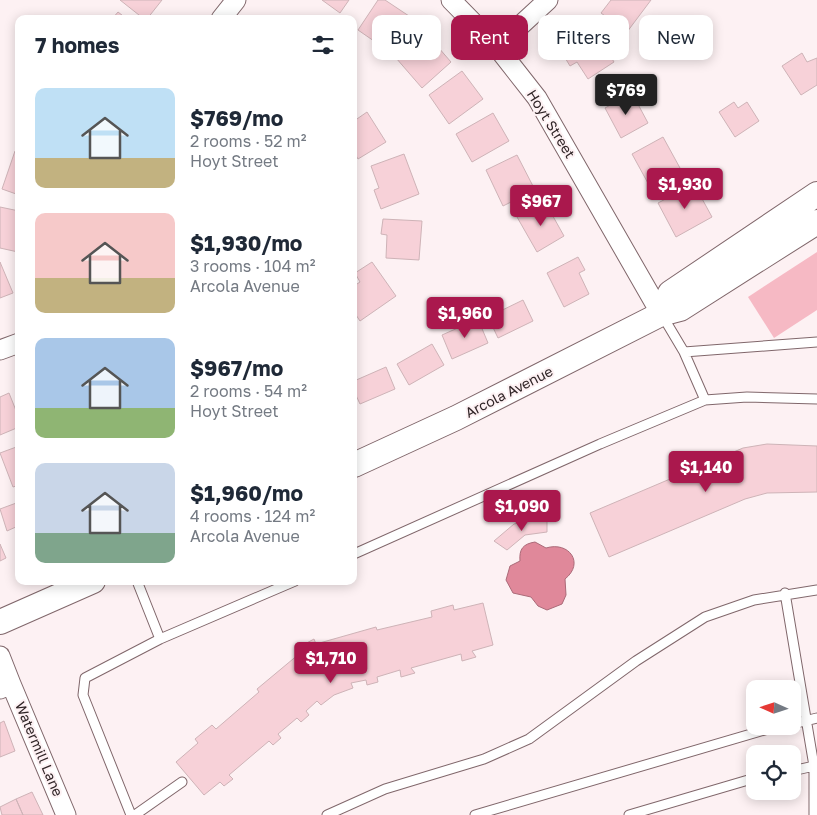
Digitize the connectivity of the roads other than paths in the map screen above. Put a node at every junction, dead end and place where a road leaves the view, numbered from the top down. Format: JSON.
{"nodes":[{"id":1,"x":236,"y":0,"type":"edge"},
{"id":2,"x":451,"y":0,"type":"edge"},
{"id":3,"x":548,"y":0,"type":"edge"},
{"id":4,"x":224,"y":15,"type":"edge"},
{"id":5,"x":466,"y":15,"type":"edge"},
{"id":6,"x":528,"y":18,"type":"edge"},
{"id":7,"x":507,"y":60,"type":"edge"},
{"id":8,"x":817,"y":194,"type":"edge"},
{"id":9,"x":817,"y":222,"type":"edge"},
{"id":10,"x":661,"y":314,"type":"junction"},
{"id":11,"x":817,"y":342,"type":"edge"},
{"id":12,"x":15,"y":344,"type":"edge"},
{"id":13,"x":0,"y":350,"type":"edge"},
{"id":14,"x":684,"y":352,"type":"junction"},
{"id":15,"x":817,"y":398,"type":"edge"},
{"id":16,"x":705,"y":400,"type":"junction"},
{"id":17,"x":357,"y":463,"type":"edge"},
{"id":18,"x":357,"y":553,"type":"edge"},
{"id":19,"x":84,"y":585,"type":"edge"},
{"id":20,"x":139,"y":585,"type":"edge"},
{"id":21,"x":286,"y":585,"type":"edge"},
{"id":22,"x":817,"y":590,"type":"edge"},
{"id":23,"x":785,"y":593,"type":"junction"},
{"id":24,"x":0,"y":622,"type":"edge"},
{"id":25,"x":160,"y":639,"type":"junction"},
{"id":26,"x":0,"y":656,"type":"edge"},
{"id":27,"x":5,"y":686,"type":"edge"},
{"id":28,"x":817,"y":718,"type":"edge"},
{"id":29,"x":807,"y":721,"type":"junction"},
{"id":30,"x":801,"y":722,"type":"edge"},
{"id":31,"x":817,"y":724,"type":"edge"},
{"id":32,"x":747,"y":735,"type":"edge"},
{"id":33,"x":814,"y":766,"type":"junction"},
{"id":34,"x":801,"y":768,"type":"edge"},
{"id":35,"x":746,"y":781,"type":"edge"},
{"id":36,"x":182,"y":782,"type":"dead end"},
{"id":37,"x":66,"y":815,"type":"edge"},
{"id":38,"x":133,"y":815,"type":"edge"},
{"id":39,"x":327,"y":815,"type":"edge"},
{"id":40,"x":475,"y":815,"type":"edge"},
{"id":41,"x":629,"y":815,"type":"edge"},
{"id":42,"x":814,"y":815,"type":"edge"}],
"edges":[{"from":1,"to":4,"type":"street"},
{"from":2,"to":5,"type":"street","name":"Hoyt Street"},
{"from":3,"to":6,"type":"street"},
{"from":7,"to":10,"type":"street","name":"Hoyt Street"},
{"from":8,"to":10,"type":"street"},
{"from":9,"to":10,"type":"street","name":"Arcola Avenue"},
{"from":10,"to":14,"type":"lane"},
{"from":10,"to":17,"type":"street","name":"Arcola Avenue"},
{"from":11,"to":14,"type":"lane"},
{"from":12,"to":13,"type":"street"},
{"from":14,"to":16,"type":"lane"},
{"from":15,"to":16,"type":"lane"},
{"from":16,"to":18,"type":"lane"},
{"from":19,"to":24,"type":"street"},
{"from":20,"to":25,"type":"lane"},
{"from":21,"to":25,"type":"lane"},
{"from":22,"to":23,"type":"lane"},
{"from":23,"to":29,"type":"lane"},
{"from":23,"to":39,"type":"lane"},
{"from":25,"to":38,"type":"lane"},
{"from":26,"to":27,"type":"street","name":"Watermill Lane"},
{"from":27,"to":37,"type":"street","name":"Watermill Lane"},
{"from":28,"to":29,"type":"lane"},
{"from":29,"to":30,"type":"lane"},
{"from":29,"to":31,"type":"lane"},
{"from":29,"to":33,"type":"lane"},
{"from":32,"to":40,"type":"lane"},
{"from":33,"to":34,"type":"lane"},
{"from":33,"to":42,"type":"lane"},
{"from":35,"to":41,"type":"lane"},
{"from":36,"to":38,"type":"lane"}]}
